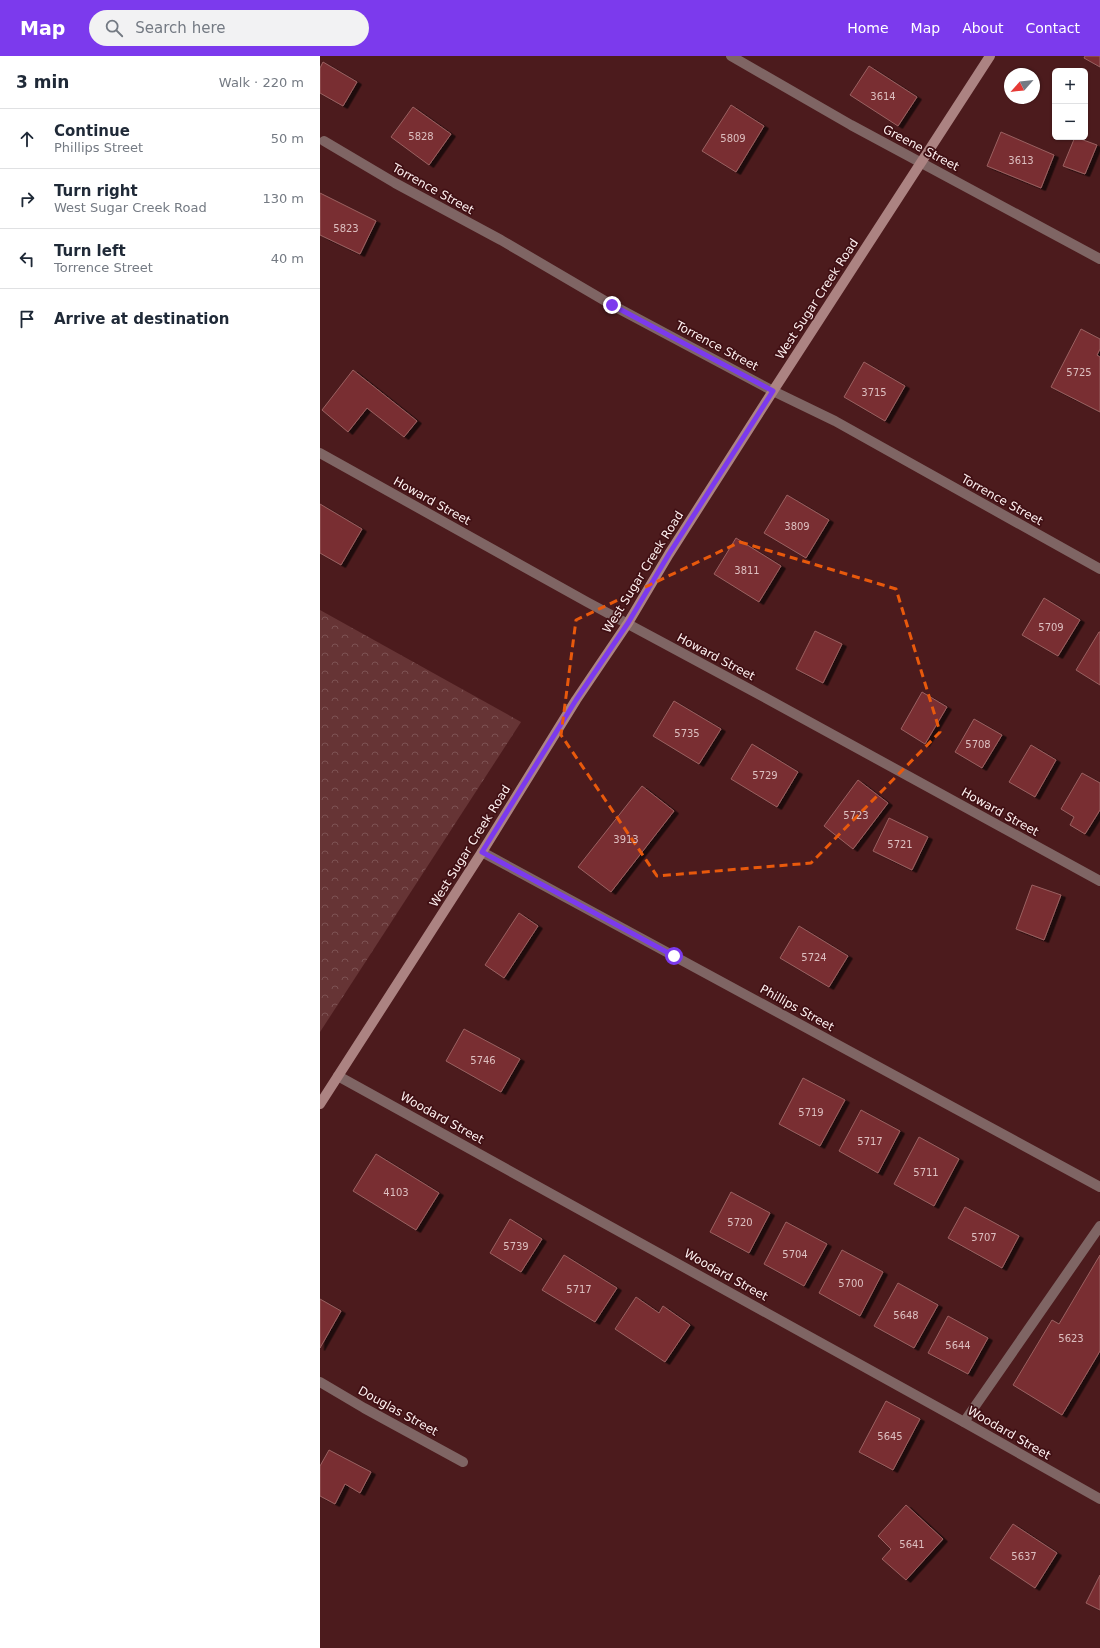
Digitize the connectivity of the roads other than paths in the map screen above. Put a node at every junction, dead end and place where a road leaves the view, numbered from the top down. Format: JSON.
{"nodes":[{"id":1,"x":731,"y":56,"type":"edge"},
{"id":2,"x":990,"y":56,"type":"edge"},
{"id":3,"x":322,"y":140,"type":"edge"},
{"id":4,"x":921,"y":162,"type":"junction"},
{"id":5,"x":1100,"y":259,"type":"edge"},
{"id":6,"x":773,"y":391,"type":"junction"},
{"id":7,"x":320,"y":453,"type":"edge"},
{"id":8,"x":1100,"y":569,"type":"edge"},
{"id":9,"x":628,"y":623,"type":"junction"},
{"id":10,"x":482,"y":852,"type":"junction"},
{"id":11,"x":1100,"y":881,"type":"edge"},
{"id":12,"x":338,"y":1076,"type":"junction"},
{"id":13,"x":320,"y":1104,"type":"edge"},
{"id":14,"x":1100,"y":1187,"type":"edge"},
{"id":15,"x":1100,"y":1226,"type":"edge"},
{"id":16,"x":320,"y":1382,"type":"edge"},
{"id":17,"x":964,"y":1422,"type":"junction"},
{"id":18,"x":463,"y":1462,"type":"dead end"},
{"id":19,"x":1100,"y":1499,"type":"edge"}],
"edges":[{"from":1,"to":4,"type":"street","name":"Greene Street"},
{"from":2,"to":4,"type":"main road","name":"West Sugar Creek Road"},
{"from":3,"to":6,"type":"street","name":"Torrence Street"},
{"from":4,"to":5,"type":"street","name":"Greene Street"},
{"from":4,"to":6,"type":"main road","name":"West Sugar Creek Road"},
{"from":6,"to":8,"type":"street","name":"Torrence Street"},
{"from":6,"to":9,"type":"main road","name":"West Sugar Creek Road"},
{"from":7,"to":9,"type":"street","name":"Howard Street"},
{"from":9,"to":10,"type":"main road","name":"West Sugar Creek Road"},
{"from":9,"to":11,"type":"street","name":"Howard Street"},
{"from":10,"to":12,"type":"main road","name":"West Sugar Creek Road"},
{"from":10,"to":14,"type":"street","name":"Phillips Street"},
{"from":12,"to":13,"type":"main road","name":"West Sugar Creek Road"},
{"from":12,"to":17,"type":"street","name":"Woodard Street"},
{"from":15,"to":17,"type":"street"},
{"from":16,"to":18,"type":"street","name":"Douglas Street"},
{"from":17,"to":19,"type":"street","name":"Woodard Street"}]}
